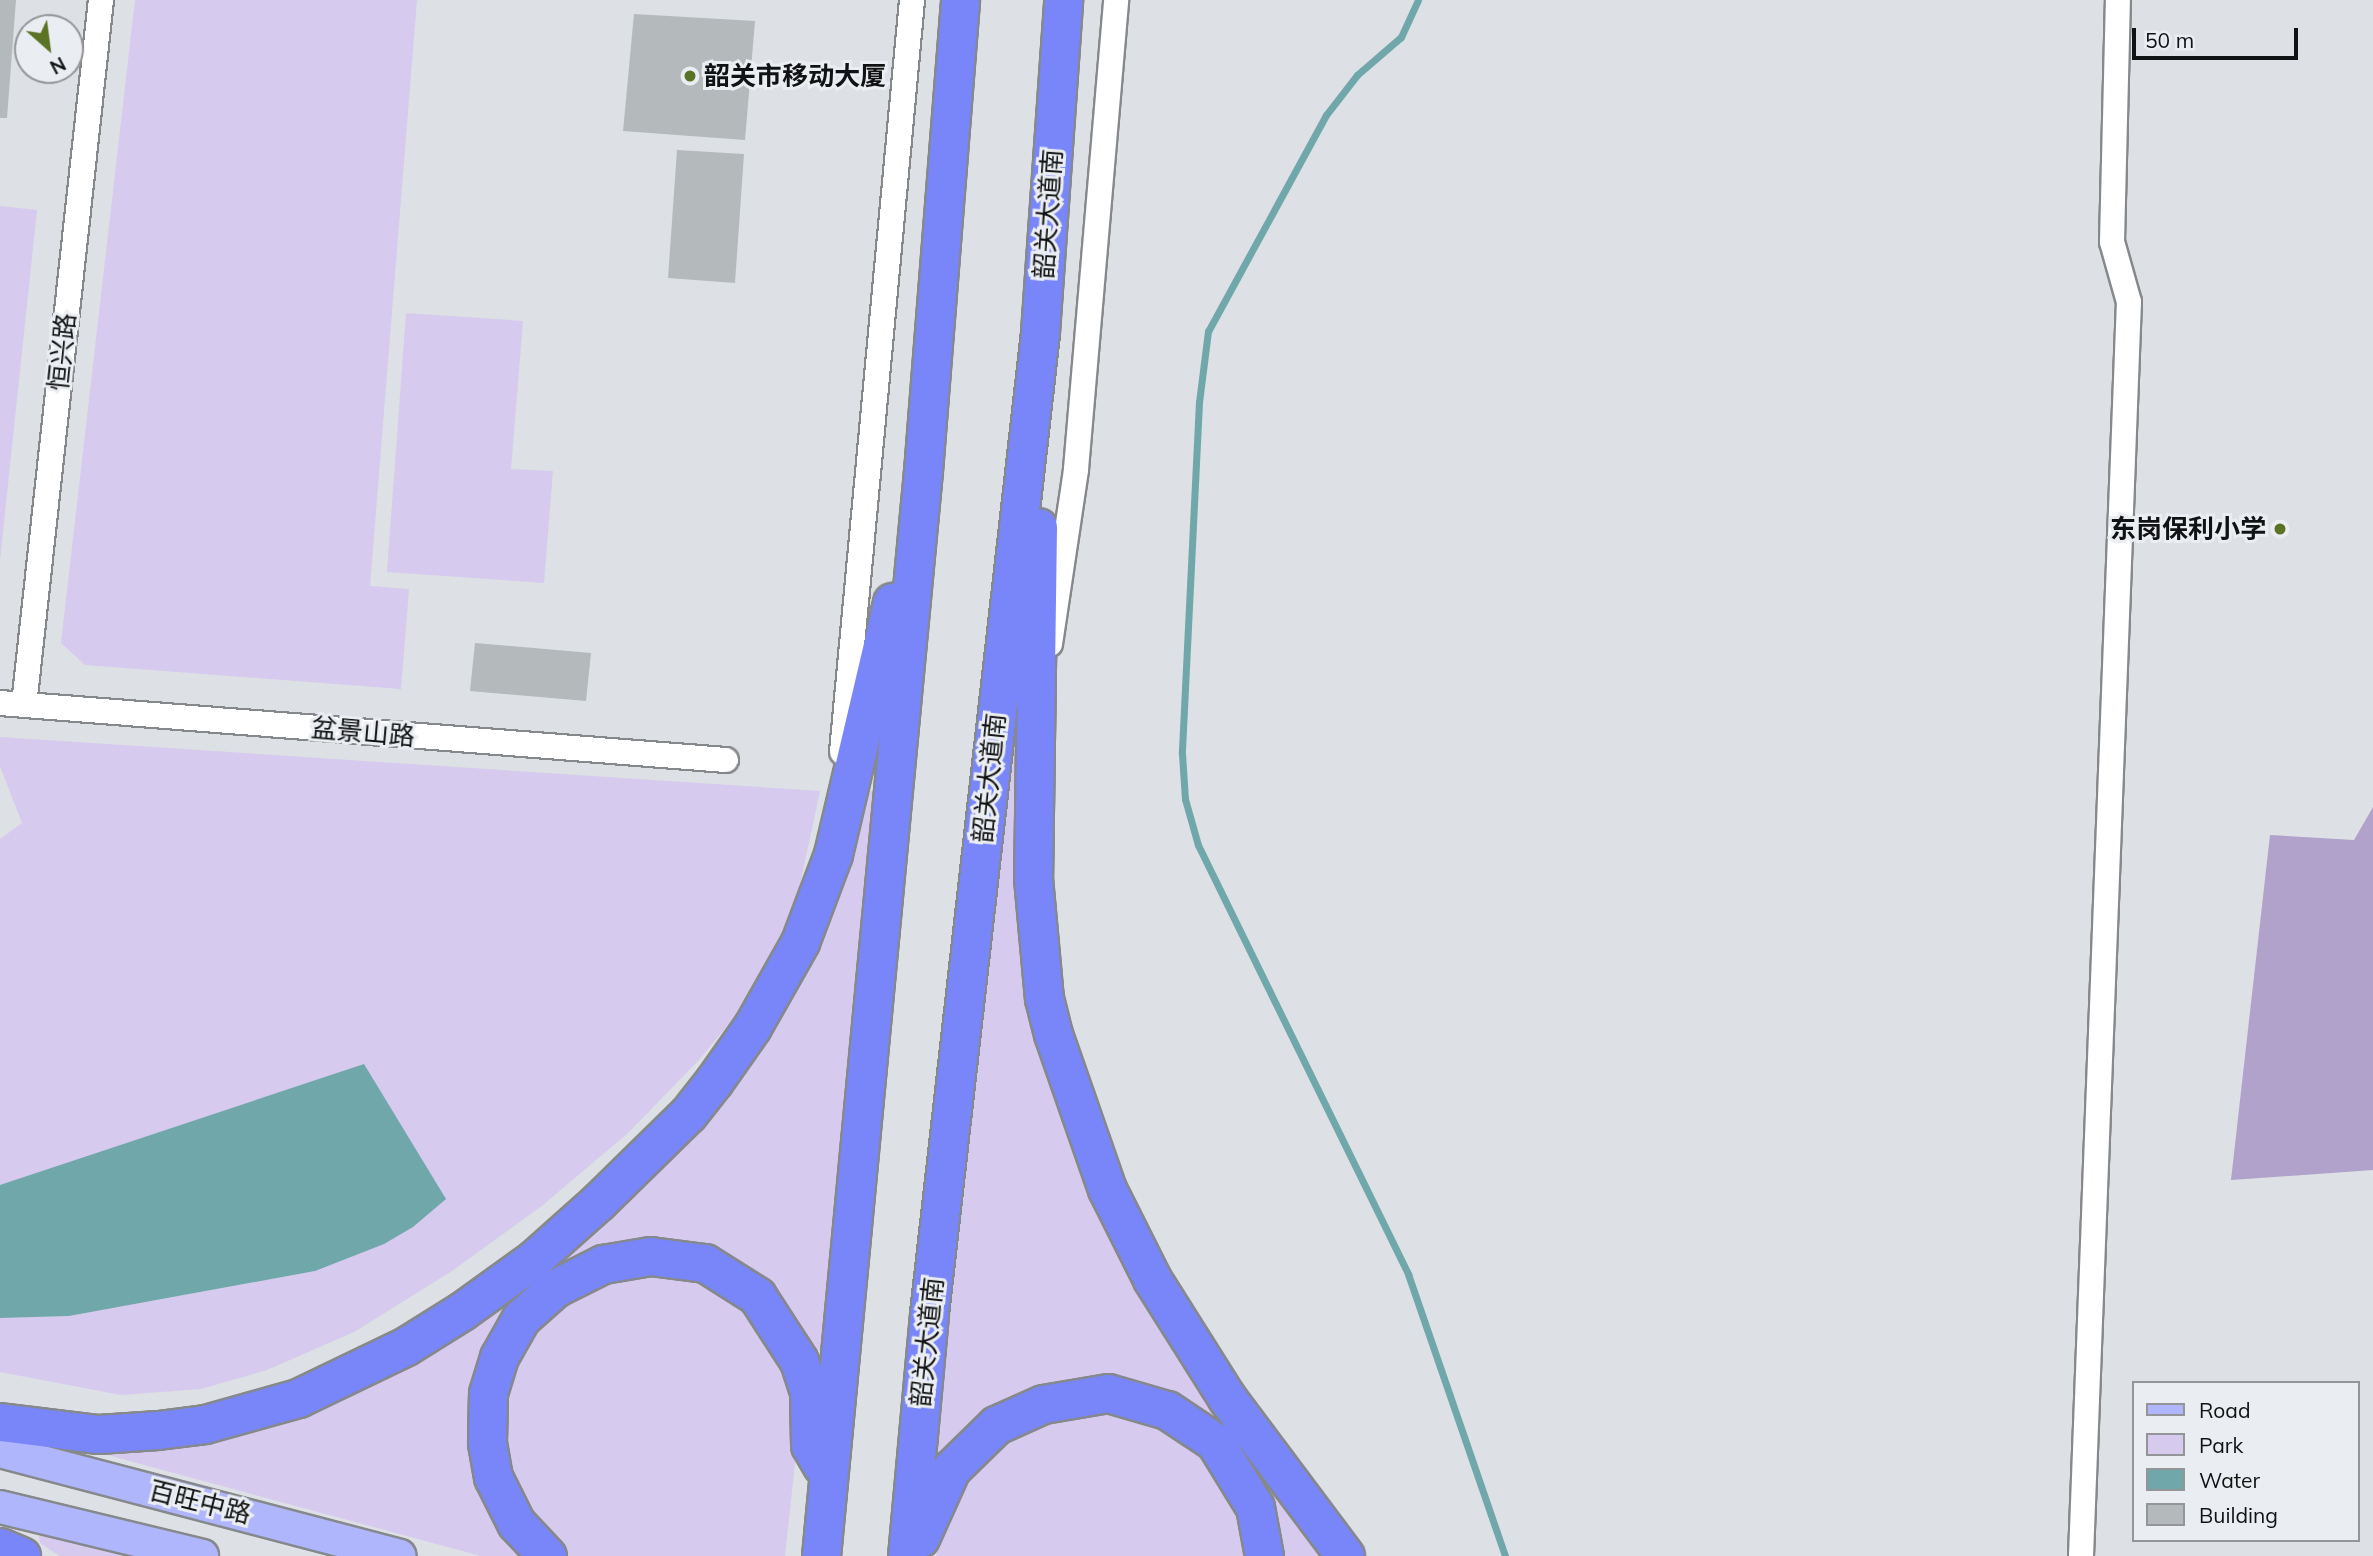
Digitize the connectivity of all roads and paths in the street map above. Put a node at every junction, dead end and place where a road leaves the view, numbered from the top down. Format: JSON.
{"nodes":[{"id":1,"x":102,"y":0,"type":"edge"},
{"id":2,"x":912,"y":0,"type":"edge"},
{"id":3,"x":960,"y":0,"type":"edge"},
{"id":4,"x":1063,"y":0,"type":"edge"},
{"id":5,"x":1116,"y":0,"type":"edge"},
{"id":6,"x":2118,"y":0,"type":"edge"},
{"id":7,"x":1040,"y":332,"type":"junction"},
{"id":8,"x":923,"y":471,"type":"junction"},
{"id":9,"x":12,"y":704,"type":"edge"},
{"id":10,"x":1037,"y":720,"type":"junction"},
{"id":11,"x":726,"y":760,"type":"dead end"},
{"id":12,"x":833,"y":854,"type":"junction"},
{"id":13,"x":0,"y":1422,"type":"edge"},
{"id":14,"x":0,"y":1451,"type":"edge"},
{"id":15,"x":829,"y":1480,"type":"junction"},
{"id":16,"x":0,"y":1507,"type":"edge"},
{"id":17,"x":0,"y":1547,"type":"edge"},
{"id":18,"x":21,"y":1556,"type":"edge"},
{"id":19,"x":202,"y":1556,"type":"edge"},
{"id":20,"x":399,"y":1556,"type":"edge"},
{"id":21,"x":547,"y":1556,"type":"edge"},
{"id":22,"x":821,"y":1556,"type":"edge"},
{"id":23,"x":907,"y":1556,"type":"edge"},
{"id":24,"x":913,"y":1556,"type":"edge"},
{"id":25,"x":1264,"y":1556,"type":"edge"},
{"id":26,"x":1345,"y":1556,"type":"edge"},
{"id":27,"x":2081,"y":1556,"type":"edge"}],
"edges":[{"from":1,"to":9,"type":"street","name":"恒兴路"},
{"from":2,"to":12,"type":"street"},
{"from":3,"to":8,"type":"highway"},
{"from":4,"to":7,"type":"highway","name":"韶关大道南"},
{"from":5,"to":10,"type":"street"},
{"from":6,"to":27,"type":"street"},
{"from":7,"to":10,"type":"highway"},
{"from":7,"to":23,"type":"highway","name":"韶关大道南"},
{"from":8,"to":12,"type":"highway"},
{"from":8,"to":15,"type":"highway"},
{"from":9,"to":11,"type":"street","name":"盆景山路"},
{"from":10,"to":26,"type":"highway"},
{"from":12,"to":13,"type":"highway"},
{"from":14,"to":20,"type":"main road","name":"百旺中路"},
{"from":15,"to":21,"type":"highway"},
{"from":15,"to":22,"type":"highway"},
{"from":16,"to":19,"type":"main road","name":"百旺中路"},
{"from":17,"to":18,"type":"highway"},
{"from":24,"to":25,"type":"highway"}]}
